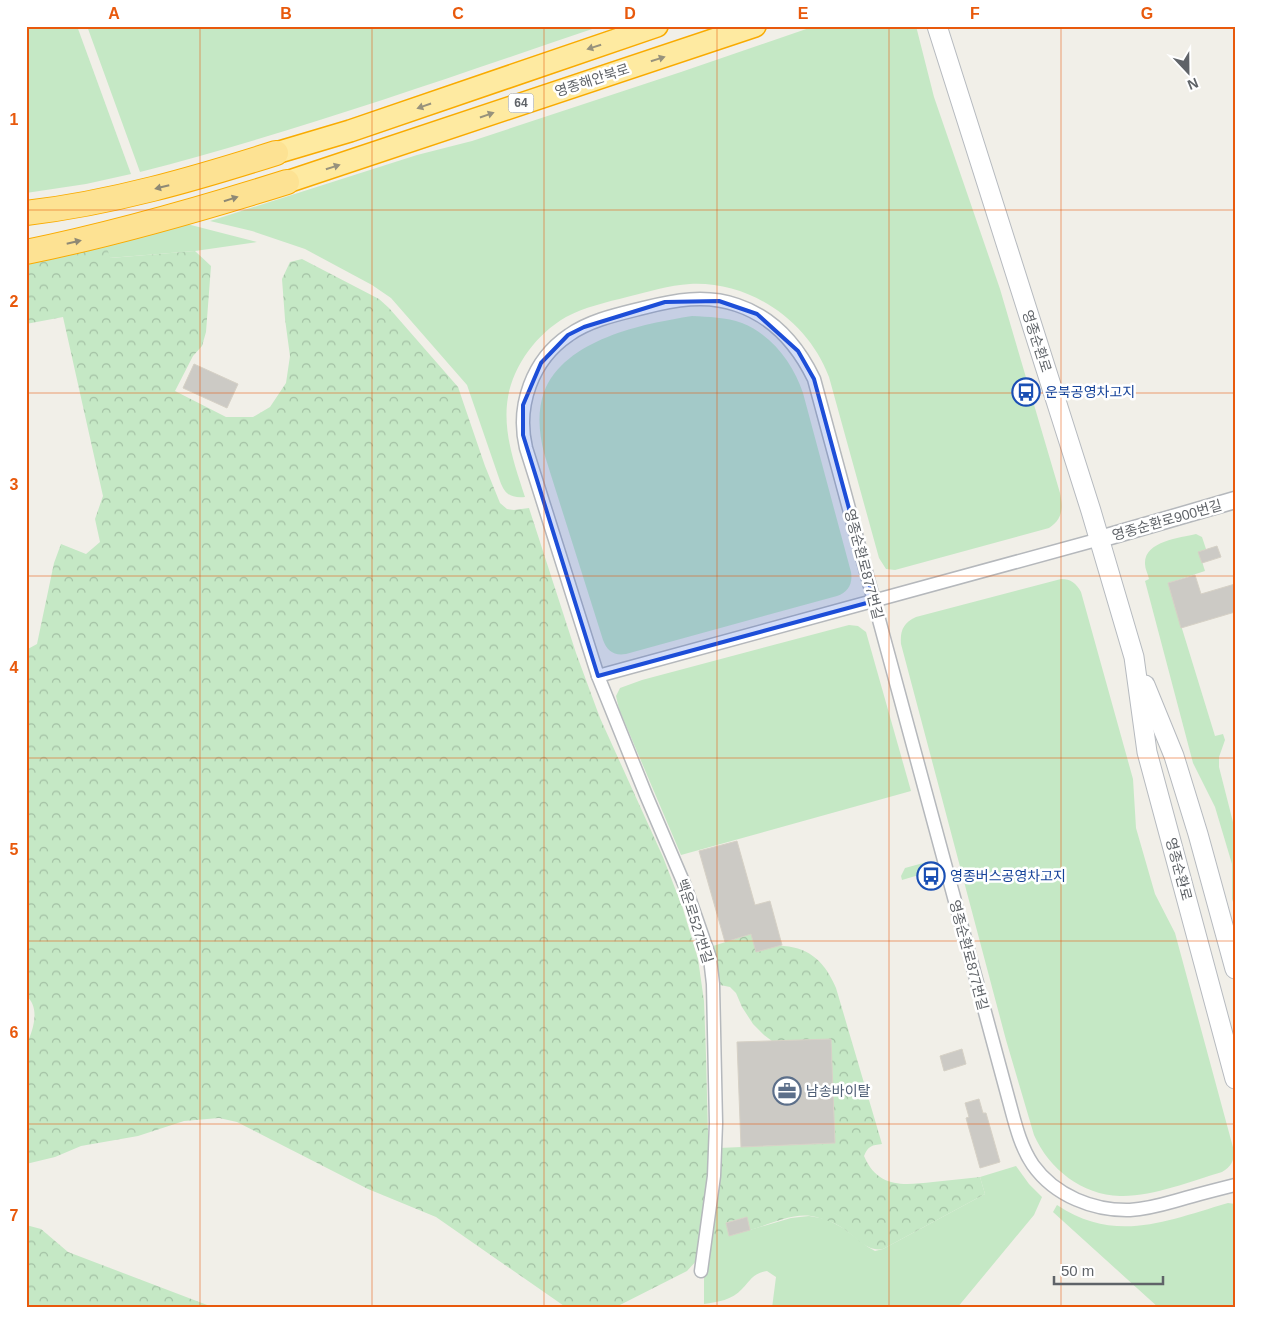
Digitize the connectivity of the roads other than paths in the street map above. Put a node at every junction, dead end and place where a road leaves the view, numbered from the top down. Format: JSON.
{"nodes":[{"id":1,"x":657,"y":26,"type":"edge"},
{"id":2,"x":755,"y":26,"type":"edge"},
{"id":3,"x":936,"y":26,"type":"edge"},
{"id":4,"x":276,"y":153,"type":"joint"},
{"id":5,"x":287,"y":182,"type":"joint"},
{"id":6,"x":26,"y":213,"type":"edge"},
{"id":7,"x":26,"y":252,"type":"edge"},
{"id":8,"x":1235,"y":500,"type":"edge"},
{"id":9,"x":1100,"y":539,"type":"junction"},
{"id":10,"x":874,"y":601,"type":"junction"},
{"id":11,"x":1134,"y":657,"type":"junction"},
{"id":12,"x":598,"y":676,"type":"junction"},
{"id":13,"x":1235,"y":969,"type":"edge"},
{"id":14,"x":1235,"y":1079,"type":"edge"},
{"id":15,"x":1235,"y":1185,"type":"edge"},
{"id":16,"x":702,"y":1271,"type":"dead end"}],
"edges":[{"from":1,"to":4,"type":"highway","number":"64","one_way":true},
{"from":5,"to":2,"type":"highway","name":"영종해안북로","number":"64","one_way":true},
{"from":3,"to":9,"type":"main road","name":"영종순환로"},
{"from":4,"to":6,"type":"highway","one_way":true},
{"from":7,"to":5,"type":"highway","one_way":true},
{"from":8,"to":9,"type":"street","name":"영종순환로900번길"},
{"from":9,"to":10,"type":"street"},
{"from":9,"to":11,"type":"main road","name":"영종순환로"},
{"from":10,"to":12,"type":"street"},
{"from":10,"to":12,"type":"street","name":"영종순환로877번길"},
{"from":10,"to":15,"type":"street","name":"영종순환로877번길"},
{"from":11,"to":13,"type":"main road","name":"영종순환로"},
{"from":11,"to":14,"type":"main road","name":"영종순환로"},
{"from":12,"to":16,"type":"street","name":"백운로527번길"}]}
